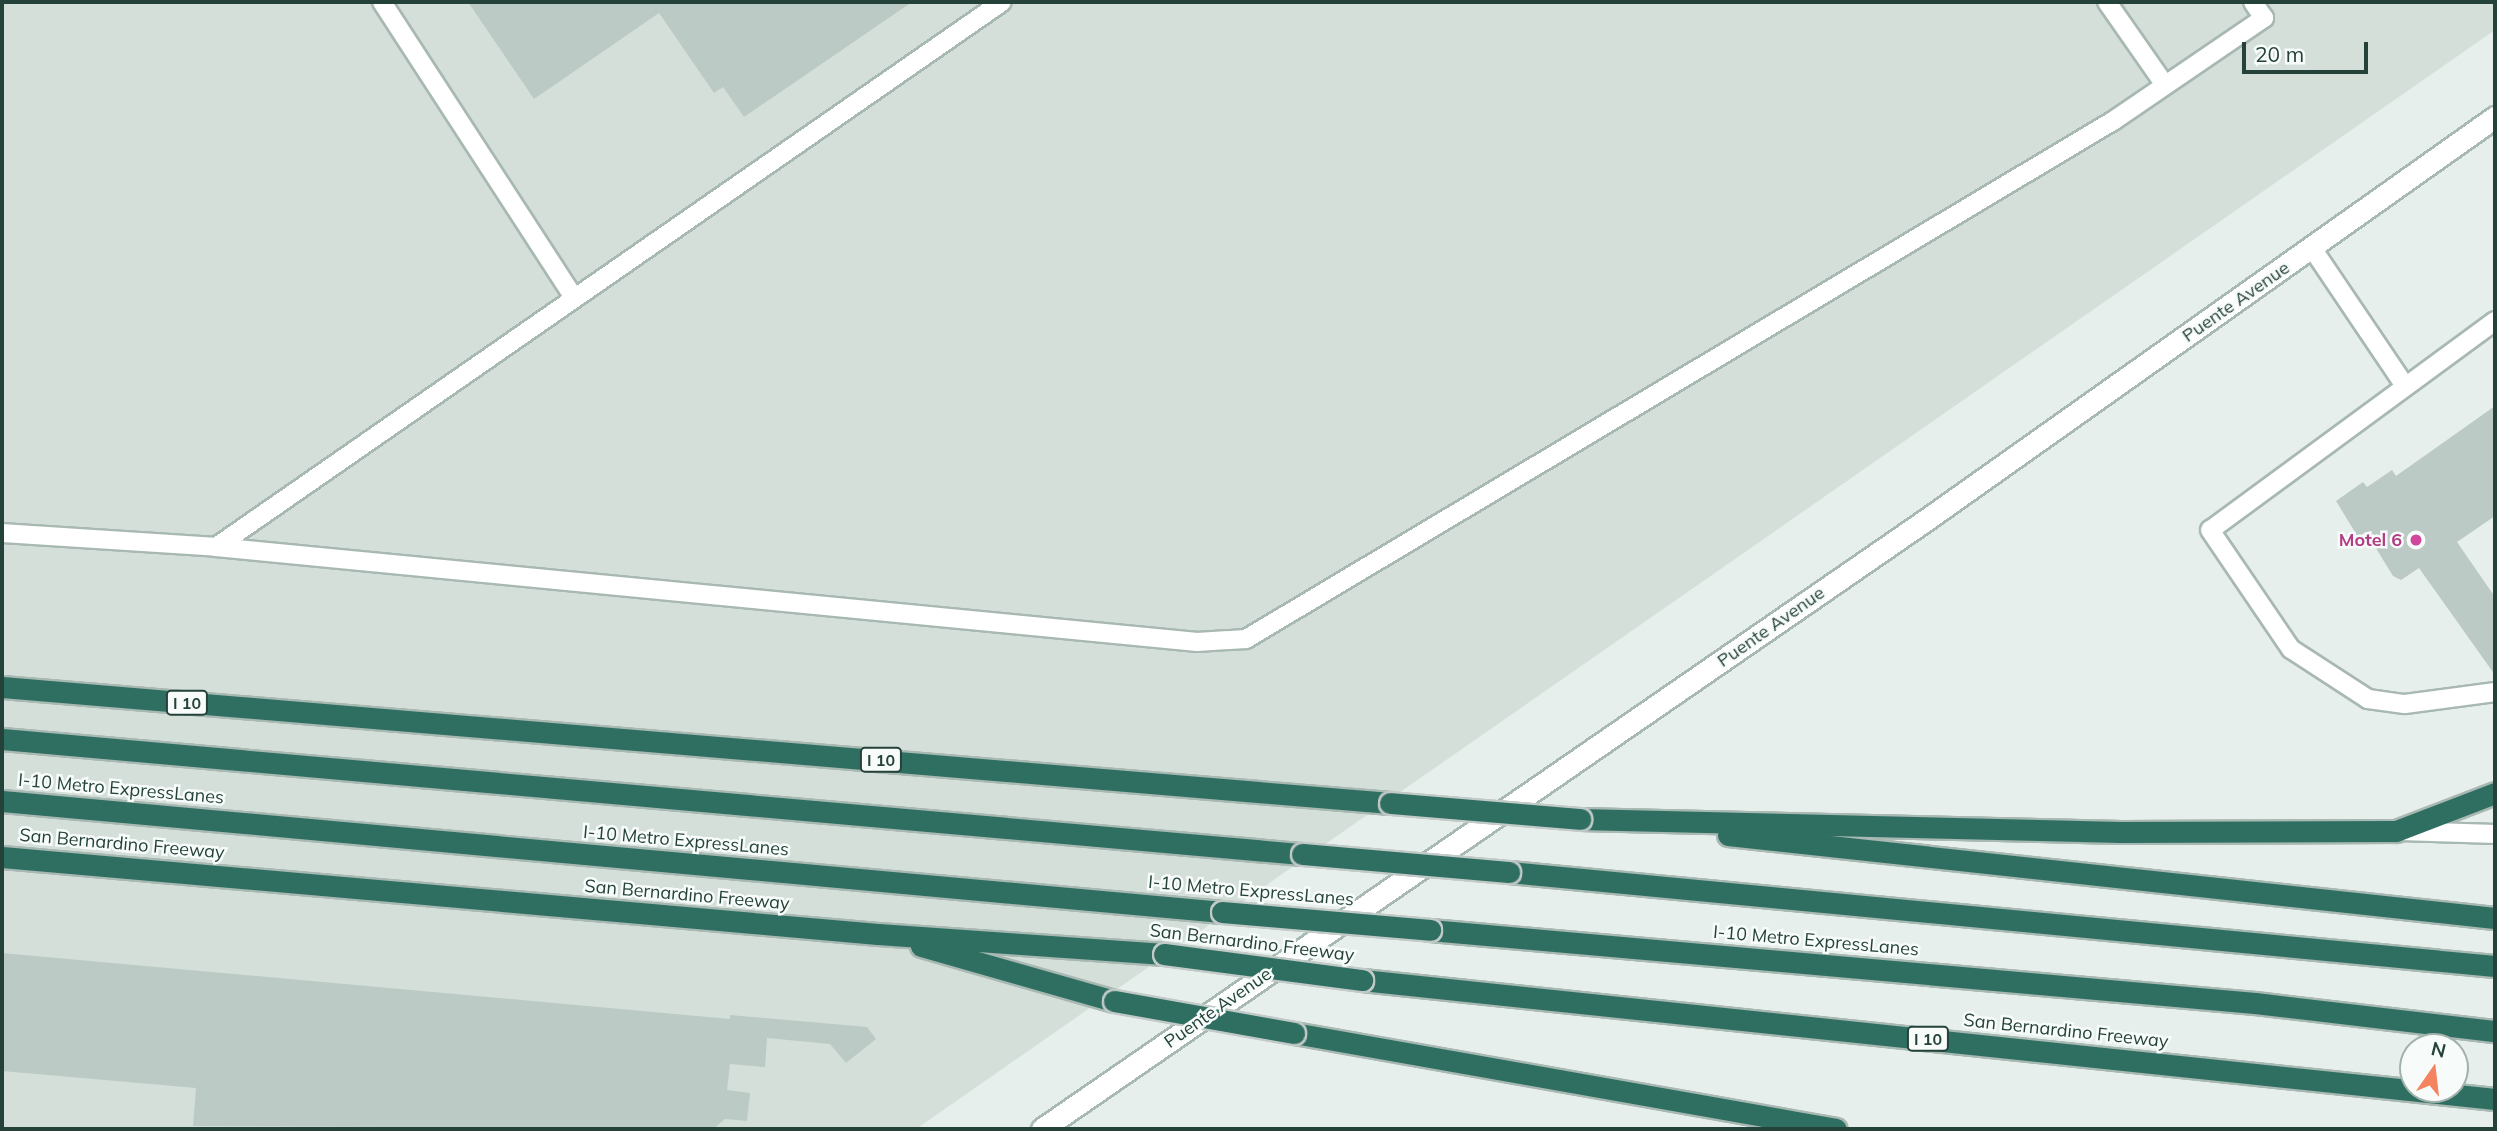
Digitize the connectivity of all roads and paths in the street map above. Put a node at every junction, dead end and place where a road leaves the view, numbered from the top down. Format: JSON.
{"nodes":[{"id":1,"x":382,"y":2,"type":"edge"},
{"id":2,"x":1002,"y":2,"type":"edge"},
{"id":3,"x":2107,"y":2,"type":"edge"},
{"id":4,"x":2253,"y":2,"type":"edge"},
{"id":5,"x":2165,"y":85,"type":"junction"},
{"id":6,"x":2495,"y":117,"type":"edge"},
{"id":7,"x":2312,"y":248,"type":"junction"},
{"id":8,"x":574,"y":298,"type":"junction"},
{"id":9,"x":2495,"y":321,"type":"edge"},
{"id":10,"x":2405,"y":386,"type":"junction"},
{"id":11,"x":2,"y":533,"type":"edge"},
{"id":12,"x":216,"y":547,"type":"junction"},
{"id":13,"x":2,"y":687,"type":"edge"},
{"id":14,"x":2495,"y":692,"type":"edge"},
{"id":15,"x":2,"y":739,"type":"edge"},
{"id":16,"x":2495,"y":793,"type":"edge"},
{"id":17,"x":2,"y":801,"type":"edge"},
{"id":18,"x":1580,"y":819,"type":"junction"},
{"id":19,"x":2396,"y":831,"type":"junction"},
{"id":20,"x":2495,"y":834,"type":"edge"},
{"id":21,"x":2,"y":857,"type":"edge"},
{"id":22,"x":2495,"y":918,"type":"edge"},
{"id":23,"x":878,"y":934,"type":"junction"},
{"id":24,"x":2495,"y":967,"type":"edge"},
{"id":25,"x":2495,"y":1031,"type":"edge"},
{"id":26,"x":2495,"y":1099,"type":"edge"},
{"id":27,"x":1042,"y":1129,"type":"edge"},
{"id":28,"x":1836,"y":1129,"type":"edge"}],
"edges":[{"from":1,"to":8,"type":"lane"},
{"from":2,"to":8,"type":"lane"},
{"from":3,"to":5,"type":"lane"},
{"from":4,"to":5,"type":"lane"},
{"from":5,"to":12,"type":"lane"},
{"from":6,"to":7,"type":"main road","name":"Puente Avenue"},
{"from":7,"to":10,"type":"lane"},
{"from":7,"to":27,"type":"main road","name":"Puente Avenue"},
{"from":8,"to":12,"type":"lane"},
{"from":9,"to":10,"type":"lane"},
{"from":10,"to":14,"type":"lane"},
{"from":11,"to":12,"type":"lane"},
{"from":13,"to":18,"type":"highway","number":"I 10","bridge":true},
{"from":15,"to":24,"type":"highway","bridge":true},
{"from":16,"to":19,"type":"highway"},
{"from":17,"to":25,"type":"highway","name":"I-10 Metro ExpressLanes","bridge":true},
{"from":18,"to":19,"type":"highway"},
{"from":18,"to":22,"type":"highway","number":"I 10"},
{"from":19,"to":20,"type":"lane"},
{"from":21,"to":23,"type":"highway","name":"San Bernardino Freeway","number":"I 10"},
{"from":23,"to":26,"type":"highway","name":"San Bernardino Freeway","number":"I 10","bridge":true},
{"from":23,"to":28,"type":"highway","bridge":true}]}
